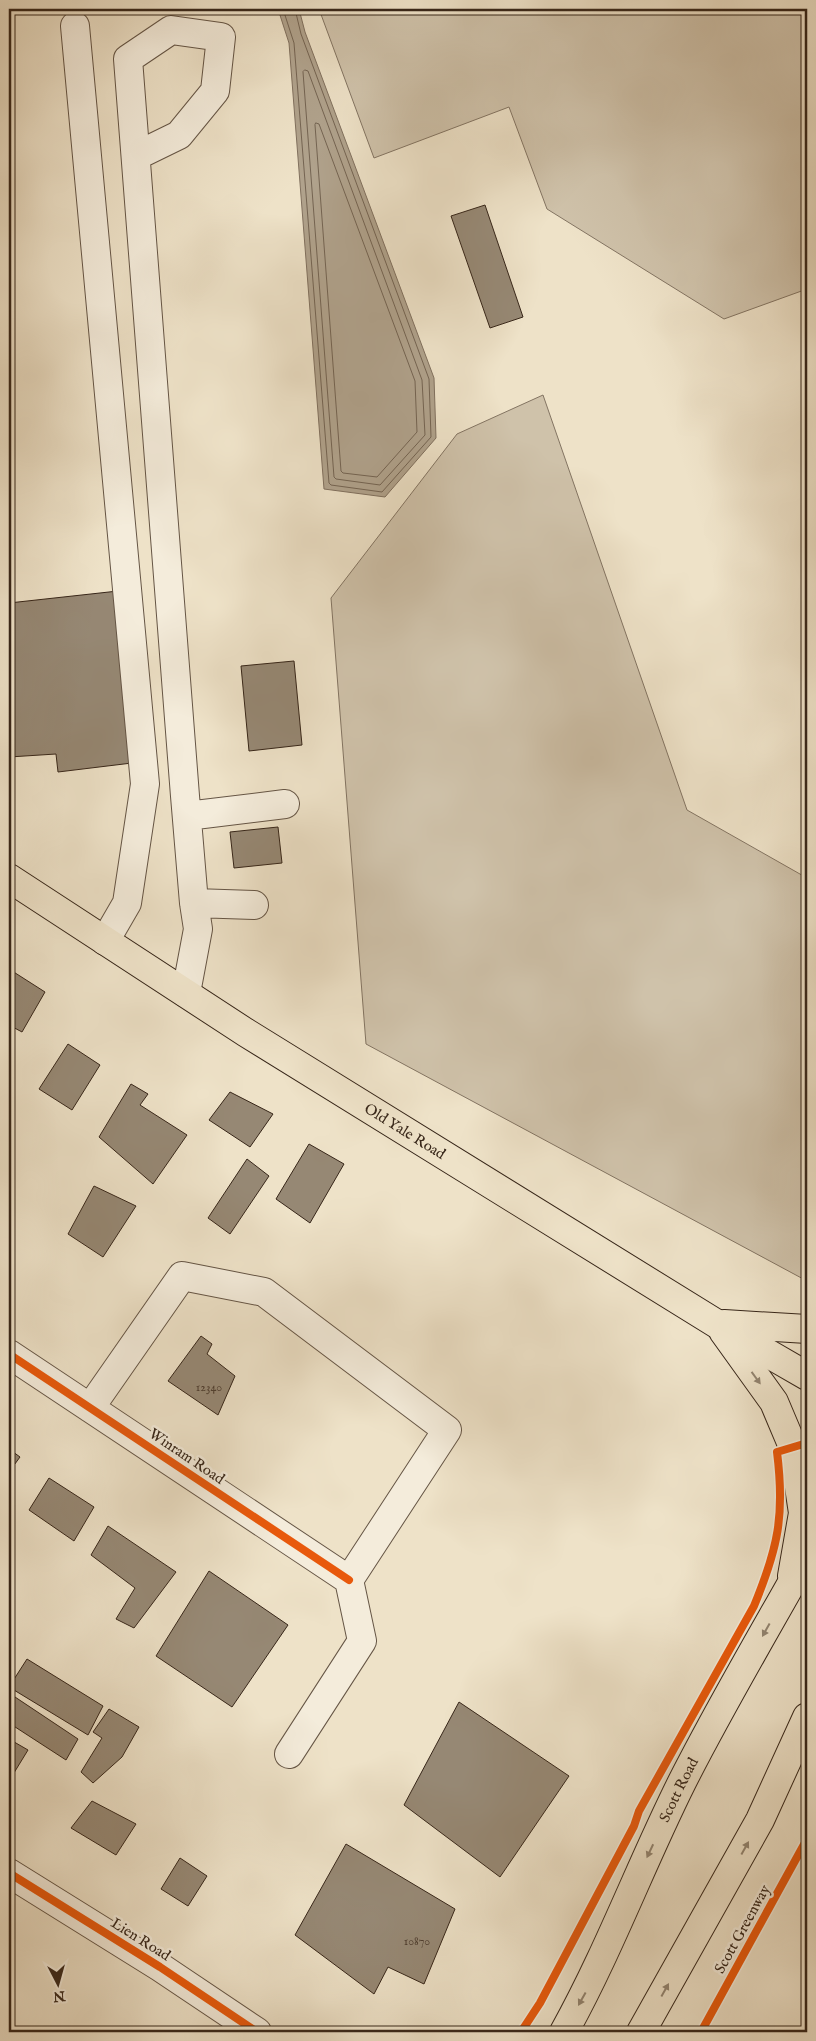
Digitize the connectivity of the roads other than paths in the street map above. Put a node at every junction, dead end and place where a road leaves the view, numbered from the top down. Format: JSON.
{"nodes":[{"id":1,"x":75,"y":26,"type":"dead end"},
{"id":2,"x":136,"y":156,"type":"junction"},
{"id":3,"x":285,"y":804,"type":"dead end"},
{"id":4,"x":187,"y":816,"type":"junction"},
{"id":5,"x":9,"y":878,"type":"edge"},
{"id":6,"x":194,"y":903,"type":"junction"},
{"id":7,"x":254,"y":905,"type":"dead end"},
{"id":8,"x":105,"y":941,"type":"junction"},
{"id":9,"x":186,"y":993,"type":"junction"},
{"id":10,"x":717,"y":1324,"type":"junction"},
{"id":11,"x":807,"y":1329,"type":"edge"},
{"id":12,"x":9,"y":1354,"type":"edge"},
{"id":13,"x":807,"y":1376,"type":"edge"},
{"id":14,"x":90,"y":1408,"type":"junction"},
{"id":15,"x":807,"y":1556,"type":"edge"},
{"id":16,"x":349,"y":1580,"type":"junction"},
{"id":17,"x":790,"y":1587,"type":"junction"},
{"id":18,"x":806,"y":1722,"type":"edge"},
{"id":19,"x":289,"y":1754,"type":"dead end"},
{"id":20,"x":9,"y":1873,"type":"edge"},
{"id":21,"x":257,"y":2032,"type":"edge"},
{"id":22,"x":564,"y":2032,"type":"edge"},
{"id":23,"x":641,"y":2032,"type":"edge"}],
"edges":[{"from":1,"to":8,"type":"street"},
{"from":2,"to":2,"type":"street"},
{"from":2,"to":4,"type":"street"},
{"from":3,"to":4,"type":"street"},
{"from":4,"to":6,"type":"street"},
{"from":5,"to":8,"type":"main road","name":"Old Yale Road"},
{"from":6,"to":7,"type":"street"},
{"from":6,"to":9,"type":"street"},
{"from":8,"to":9,"type":"main road","name":"Old Yale Road"},
{"from":9,"to":10,"type":"main road","name":"Old Yale Road"},
{"from":10,"to":11,"type":"main road"},
{"from":10,"to":13,"type":"main road","name":"Old Yale Road"},
{"from":10,"to":17,"type":"main road","one_way":true},
{"from":12,"to":14,"type":"street","name":"Winram Road"},
{"from":14,"to":16,"type":"street","name":"Winram Road"},
{"from":14,"to":16,"type":"street"},
{"from":15,"to":17,"type":"main road","name":"Scott Road"},
{"from":16,"to":19,"type":"street"},
{"from":17,"to":22,"type":"main road","name":"Scott Road","one_way":true},
{"from":23,"to":18,"type":"main road","one_way":true},
{"from":20,"to":21,"type":"street","name":"Lien Road"}]}
